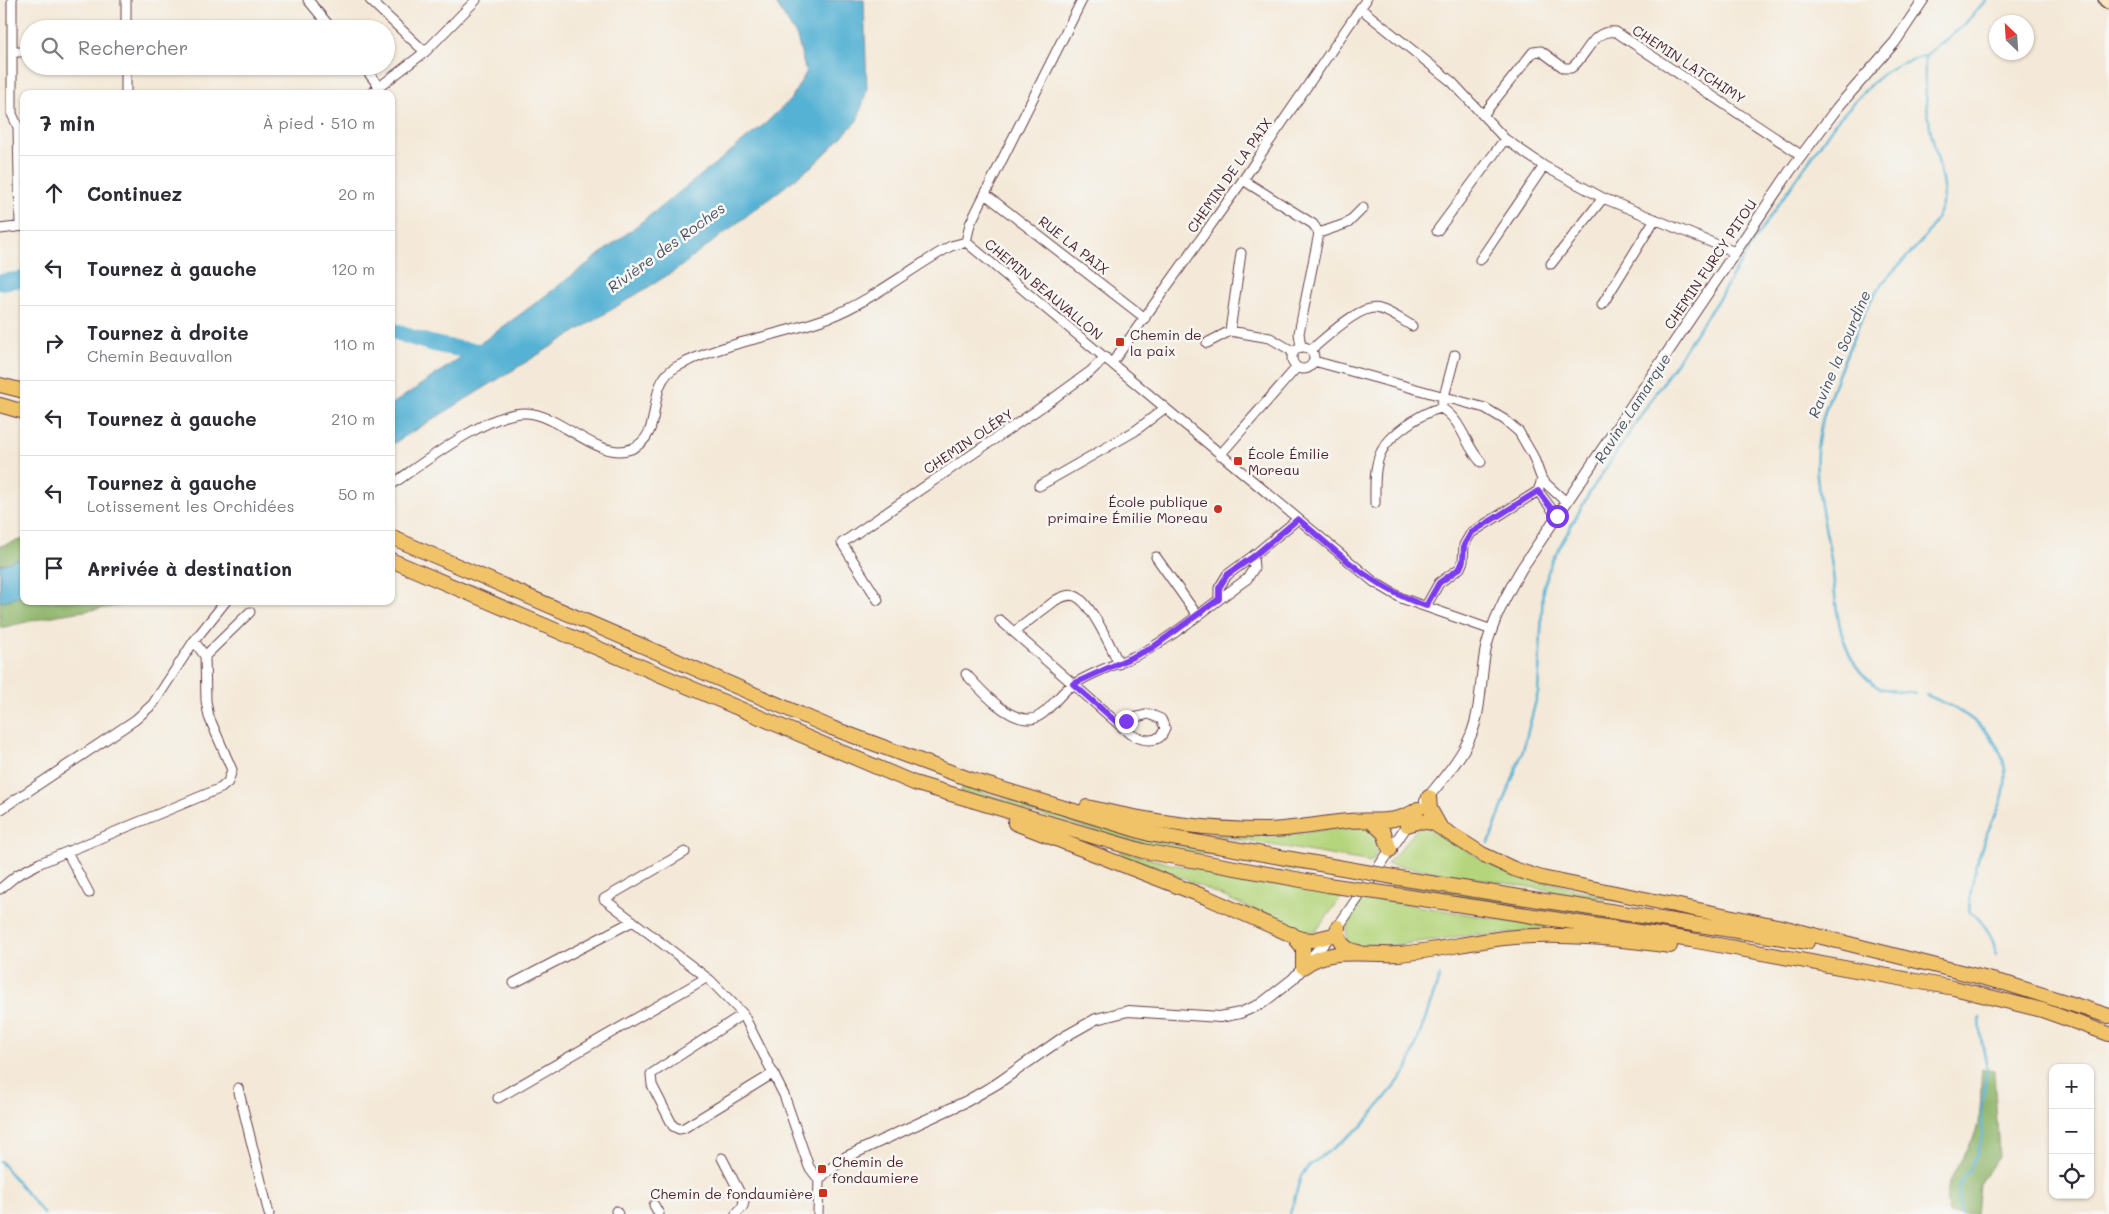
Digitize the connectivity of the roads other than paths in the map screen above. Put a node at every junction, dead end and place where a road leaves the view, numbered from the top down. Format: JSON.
{"nodes":[{"id":1,"x":12,"y":0,"type":"edge"},
{"id":2,"x":126,"y":0,"type":"edge"},
{"id":3,"x":308,"y":0,"type":"edge"},
{"id":4,"x":370,"y":0,"type":"edge"},
{"id":5,"x":1082,"y":0,"type":"edge"},
{"id":6,"x":1924,"y":0,"type":"edge"},
{"id":7,"x":2106,"y":0,"type":"edge"},
{"id":8,"x":473,"y":1,"type":"edge"},
{"id":9,"x":1363,"y":3,"type":"edge"},
{"id":10,"x":2109,"y":3,"type":"edge"},
{"id":11,"x":126,"y":20,"type":"edge"},
{"id":12,"x":325,"y":20,"type":"edge"},
{"id":13,"x":391,"y":20,"type":"edge"},
{"id":14,"x":395,"y":24,"type":"edge"},
{"id":15,"x":13,"y":52,"type":"junction"},
{"id":16,"x":20,"y":52,"type":"edge"},
{"id":17,"x":425,"y":52,"type":"junction"},
{"id":18,"x":395,"y":73,"type":"edge"},
{"id":19,"x":126,"y":75,"type":"edge"},
{"id":20,"x":370,"y":75,"type":"edge"},
{"id":21,"x":392,"y":75,"type":"edge"},
{"id":22,"x":378,"y":85,"type":"junction"},
{"id":23,"x":126,"y":90,"type":"edge"},
{"id":24,"x":374,"y":90,"type":"edge"},
{"id":25,"x":1483,"y":115,"type":"junction"},
{"id":26,"x":20,"y":126,"type":"edge"},
{"id":27,"x":1504,"y":139,"type":"junction"},
{"id":28,"x":1801,"y":155,"type":"junction"},
{"id":29,"x":1544,"y":166,"type":"junction"},
{"id":30,"x":1243,"y":180,"type":"junction"},
{"id":31,"x":985,"y":194,"type":"junction"},
{"id":32,"x":1603,"y":198,"type":"junction"},
{"id":33,"x":1363,"y":208,"type":"dead end"},
{"id":34,"x":1655,"y":219,"type":"junction"},
{"id":35,"x":20,"y":226,"type":"edge"},
{"id":36,"x":0,"y":229,"type":"edge"},
{"id":37,"x":1437,"y":231,"type":"dead end"},
{"id":38,"x":1319,"y":233,"type":"junction"},
{"id":39,"x":966,"y":242,"type":"junction"},
{"id":40,"x":1736,"y":252,"type":"junction"},
{"id":41,"x":1241,"y":253,"type":"dead end"},
{"id":42,"x":1480,"y":260,"type":"dead end"},
{"id":43,"x":1551,"y":264,"type":"dead end"},
{"id":44,"x":1602,"y":305,"type":"dead end"},
{"id":45,"x":1145,"y":318,"type":"junction"},
{"id":46,"x":1412,"y":326,"type":"dead end"},
{"id":47,"x":1230,"y":331,"type":"junction"},
{"id":48,"x":1207,"y":344,"type":"dead end"},
{"id":49,"x":1298,"y":350,"type":"junction"},
{"id":50,"x":1311,"y":350,"type":"junction"},
{"id":51,"x":1455,"y":355,"type":"dead end"},
{"id":52,"x":1108,"y":360,"type":"junction"},
{"id":53,"x":1314,"y":361,"type":"junction"},
{"id":54,"x":1297,"y":367,"type":"junction"},
{"id":55,"x":0,"y":385,"type":"edge"},
{"id":56,"x":20,"y":390,"type":"edge"},
{"id":57,"x":1444,"y":397,"type":"junction"},
{"id":58,"x":0,"y":405,"type":"edge"},
{"id":59,"x":1165,"y":408,"type":"junction"},
{"id":60,"x":1441,"y":408,"type":"junction"},
{"id":61,"x":20,"y":411,"type":"edge"},
{"id":62,"x":1220,"y":455,"type":"junction"},
{"id":63,"x":1481,"y":462,"type":"dead end"},
{"id":64,"x":1542,"y":480,"type":"junction"},
{"id":65,"x":395,"y":482,"type":"edge"},
{"id":66,"x":1039,"y":486,"type":"dead end"},
{"id":67,"x":1538,"y":491,"type":"junction"},
{"id":68,"x":1376,"y":502,"type":"dead end"},
{"id":69,"x":1566,"y":502,"type":"junction"},
{"id":70,"x":1557,"y":516,"type":"junction"},
{"id":71,"x":1298,"y":519,"type":"junction"},
{"id":72,"x":395,"y":539,"type":"edge"},
{"id":73,"x":1254,"y":556,"type":"junction"},
{"id":74,"x":1156,"y":557,"type":"dead end"},
{"id":75,"x":395,"y":562,"type":"edge"},
{"id":76,"x":1219,"y":599,"type":"junction"},
{"id":77,"x":878,"y":600,"type":"dead end"},
{"id":78,"x":223,"y":605,"type":"edge"},
{"id":79,"x":1426,"y":606,"type":"junction"},
{"id":80,"x":250,"y":612,"type":"dead end"},
{"id":81,"x":1197,"y":615,"type":"junction"},
{"id":82,"x":1000,"y":620,"type":"dead end"},
{"id":83,"x":1492,"y":630,"type":"junction"},
{"id":84,"x":1014,"y":632,"type":"junction"},
{"id":85,"x":194,"y":641,"type":"junction"},
{"id":86,"x":205,"y":656,"type":"junction"},
{"id":87,"x":1118,"y":664,"type":"junction"},
{"id":88,"x":966,"y":674,"type":"dead end"},
{"id":89,"x":1073,"y":684,"type":"junction"},
{"id":90,"x":1120,"y":725,"type":"junction"},
{"id":91,"x":972,"y":780,"type":"junction"},
{"id":92,"x":914,"y":783,"type":"junction"},
{"id":93,"x":1429,"y":797,"type":"junction"},
{"id":94,"x":1418,"y":809,"type":"junction"},
{"id":95,"x":0,"y":810,"type":"edge"},
{"id":96,"x":1371,"y":821,"type":"junction"},
{"id":97,"x":1407,"y":825,"type":"junction"},
{"id":98,"x":1439,"y":825,"type":"junction"},
{"id":99,"x":1390,"y":850,"type":"junction"},
{"id":100,"x":67,"y":852,"type":"junction"},
{"id":101,"x":685,"y":852,"type":"dead end"},
{"id":102,"x":0,"y":889,"type":"edge"},
{"id":103,"x":89,"y":893,"type":"dead end"},
{"id":104,"x":633,"y":921,"type":"junction"},
{"id":105,"x":1334,"y":932,"type":"junction"},
{"id":106,"x":1291,"y":934,"type":"junction"},
{"id":107,"x":1371,"y":955,"type":"junction"},
{"id":108,"x":1906,"y":960,"type":"junction"},
{"id":109,"x":1817,"y":964,"type":"junction"},
{"id":110,"x":1303,"y":967,"type":"junction"},
{"id":111,"x":706,"y":978,"type":"junction"},
{"id":112,"x":514,"y":983,"type":"dead end"},
{"id":113,"x":743,"y":1014,"type":"junction"},
{"id":114,"x":2109,"y":1016,"type":"edge"},
{"id":115,"x":2109,"y":1034,"type":"edge"},
{"id":116,"x":774,"y":1073,"type":"junction"},
{"id":117,"x":238,"y":1088,"type":"dead end"},
{"id":118,"x":498,"y":1098,"type":"dead end"},
{"id":119,"x":722,"y":1158,"type":"dead end"},
{"id":120,"x":820,"y":1180,"type":"junction"},
{"id":121,"x":654,"y":1205,"type":"dead end"},
{"id":122,"x":269,"y":1214,"type":"edge"},
{"id":123,"x":659,"y":1214,"type":"edge"},
{"id":124,"x":736,"y":1214,"type":"edge"},
{"id":125,"x":818,"y":1214,"type":"edge"}],
"edges":[{"from":1,"to":15,"type":"street"},
{"from":2,"to":11,"type":"street"},
{"from":3,"to":12,"type":"street"},
{"from":4,"to":13,"type":"street"},
{"from":5,"to":31,"type":"street","name":"CHEMIN BEAUVALLON"},
{"from":6,"to":28,"type":"street","name":"CHEMIN FURCY PITOU"},
{"from":7,"to":10,"type":"main road"},
{"from":8,"to":17,"type":"street"},
{"from":9,"to":25,"type":"street"},
{"from":9,"to":30,"type":"street","name":"CHEMIN DE LA PAIX"},
{"from":14,"to":17,"type":"street"},
{"from":15,"to":16,"type":"street"},
{"from":15,"to":26,"type":"street"},
{"from":17,"to":18,"type":"street"},
{"from":19,"to":23,"type":"street"},
{"from":20,"to":22,"type":"street"},
{"from":21,"to":22,"type":"street"},
{"from":22,"to":24,"type":"street"},
{"from":25,"to":27,"type":"street"},
{"from":25,"to":28,"type":"street","name":"CHEMIN LATCHIMY"},
{"from":27,"to":29,"type":"street"},
{"from":27,"to":37,"type":"street"},
{"from":28,"to":40,"type":"street","name":"CHEMIN FURCY PITOU"},
{"from":29,"to":32,"type":"street"},
{"from":29,"to":42,"type":"street"},
{"from":30,"to":38,"type":"street"},
{"from":30,"to":45,"type":"street","name":"CHEMIN DE LA PAIX"},
{"from":31,"to":39,"type":"street","name":"CHEMIN BEAUVALLON"},
{"from":31,"to":45,"type":"street","name":"RUE LA PAIX"},
{"from":32,"to":34,"type":"street"},
{"from":32,"to":43,"type":"street"},
{"from":33,"to":38,"type":"street"},
{"from":34,"to":40,"type":"street"},
{"from":34,"to":44,"type":"street"},
{"from":35,"to":36,"type":"street"},
{"from":38,"to":49,"type":"street"},
{"from":39,"to":52,"type":"street","name":"CHEMIN BEAUVALLON"},
{"from":39,"to":65,"type":"street"},
{"from":40,"to":69,"type":"street","name":"CHEMIN FURCY PITOU"},
{"from":41,"to":47,"type":"street"},
{"from":45,"to":52,"type":"street","name":"CHEMIN DE LA PAIX"},
{"from":46,"to":50,"type":"street"},
{"from":47,"to":48,"type":"street"},
{"from":47,"to":49,"type":"street"},
{"from":49,"to":50,"type":"street"},
{"from":49,"to":54,"type":"street"},
{"from":50,"to":53,"type":"street"},
{"from":51,"to":57,"type":"street"},
{"from":52,"to":59,"type":"street","name":"CHEMIN BEAUVALLON"},
{"from":52,"to":77,"type":"street","name":"CHEMIN OLÉRY"},
{"from":53,"to":54,"type":"street"},
{"from":53,"to":57,"type":"street"},
{"from":54,"to":62,"type":"street"},
{"from":55,"to":56,"type":"highway"},
{"from":57,"to":60,"type":"street"},
{"from":57,"to":64,"type":"street"},
{"from":58,"to":61,"type":"highway"},
{"from":59,"to":62,"type":"street","name":"CHEMIN BEAUVALLON"},
{"from":59,"to":66,"type":"street"},
{"from":60,"to":63,"type":"street"},
{"from":60,"to":68,"type":"street"},
{"from":62,"to":71,"type":"street","name":"CHEMIN BEAUVALLON"},
{"from":64,"to":67,"type":"street"},
{"from":64,"to":69,"type":"street"},
{"from":67,"to":70,"type":"street"},
{"from":67,"to":79,"type":"street"},
{"from":69,"to":70,"type":"street","name":"CHEMIN FURCY PITOU"},
{"from":70,"to":83,"type":"street","name":"CHEMIN FURCY PITOU"},
{"from":71,"to":73,"type":"street"},
{"from":71,"to":79,"type":"street","name":"CHEMIN BEAUVALLON"},
{"from":72,"to":91,"type":"highway"},
{"from":73,"to":76,"type":"street"},
{"from":73,"to":76,"type":"street"},
{"from":74,"to":81,"type":"street"},
{"from":75,"to":92,"type":"highway"},
{"from":76,"to":81,"type":"street"},
{"from":78,"to":85,"type":"street"},
{"from":79,"to":83,"type":"street","name":"CHEMIN BEAUVALLON"},
{"from":80,"to":86,"type":"street"},
{"from":81,"to":87,"type":"street"},
{"from":82,"to":84,"type":"street"},
{"from":83,"to":93,"type":"street","name":"CHEMIN FURCY PITOU"},
{"from":84,"to":87,"type":"street"},
{"from":84,"to":89,"type":"street"},
{"from":85,"to":86,"type":"street"},
{"from":85,"to":95,"type":"street"},
{"from":86,"to":100,"type":"street"},
{"from":87,"to":89,"type":"street"},
{"from":88,"to":89,"type":"street"},
{"from":89,"to":90,"type":"street"},
{"from":90,"to":90,"type":"street"},
{"from":91,"to":96,"type":"highway"},
{"from":91,"to":108,"type":"highway","bridge":true},
{"from":92,"to":106,"type":"highway"},
{"from":92,"to":109,"type":"highway","bridge":true},
{"from":93,"to":94,"type":"street","name":"CHEMIN FURCY PITOU"},
{"from":93,"to":98,"type":"highway"},
{"from":94,"to":96,"type":"highway"},
{"from":94,"to":97,"type":"street","name":"CHEMIN FURCY PITOU"},
{"from":96,"to":99,"type":"highway"},
{"from":97,"to":98,"type":"highway"},
{"from":97,"to":99,"type":"street","name":"CHEMIN FURCY PITOU"},
{"from":98,"to":108,"type":"highway"},
{"from":99,"to":105,"type":"street","name":"CHEMIN FURCY PITOU"},
{"from":100,"to":102,"type":"street"},
{"from":100,"to":103,"type":"street"},
{"from":101,"to":104,"type":"street"},
{"from":104,"to":111,"type":"street"},
{"from":104,"to":112,"type":"street"},
{"from":105,"to":106,"type":"highway"},
{"from":105,"to":107,"type":"highway"},
{"from":105,"to":110,"type":"street","name":"CHEMIN FURCY PITOU"},
{"from":106,"to":110,"type":"highway"},
{"from":107,"to":109,"type":"highway"},
{"from":107,"to":110,"type":"highway"},
{"from":108,"to":114,"type":"highway"},
{"from":109,"to":115,"type":"highway"},
{"from":110,"to":120,"type":"street","name":"CHEMIN FURCY PITOU"},
{"from":111,"to":113,"type":"street"},
{"from":111,"to":118,"type":"street"},
{"from":113,"to":116,"type":"street"},
{"from":113,"to":116,"type":"street"},
{"from":116,"to":120,"type":"street"},
{"from":117,"to":122,"type":"street"},
{"from":119,"to":124,"type":"street"},
{"from":120,"to":125,"type":"street"},
{"from":121,"to":123,"type":"street"}]}
